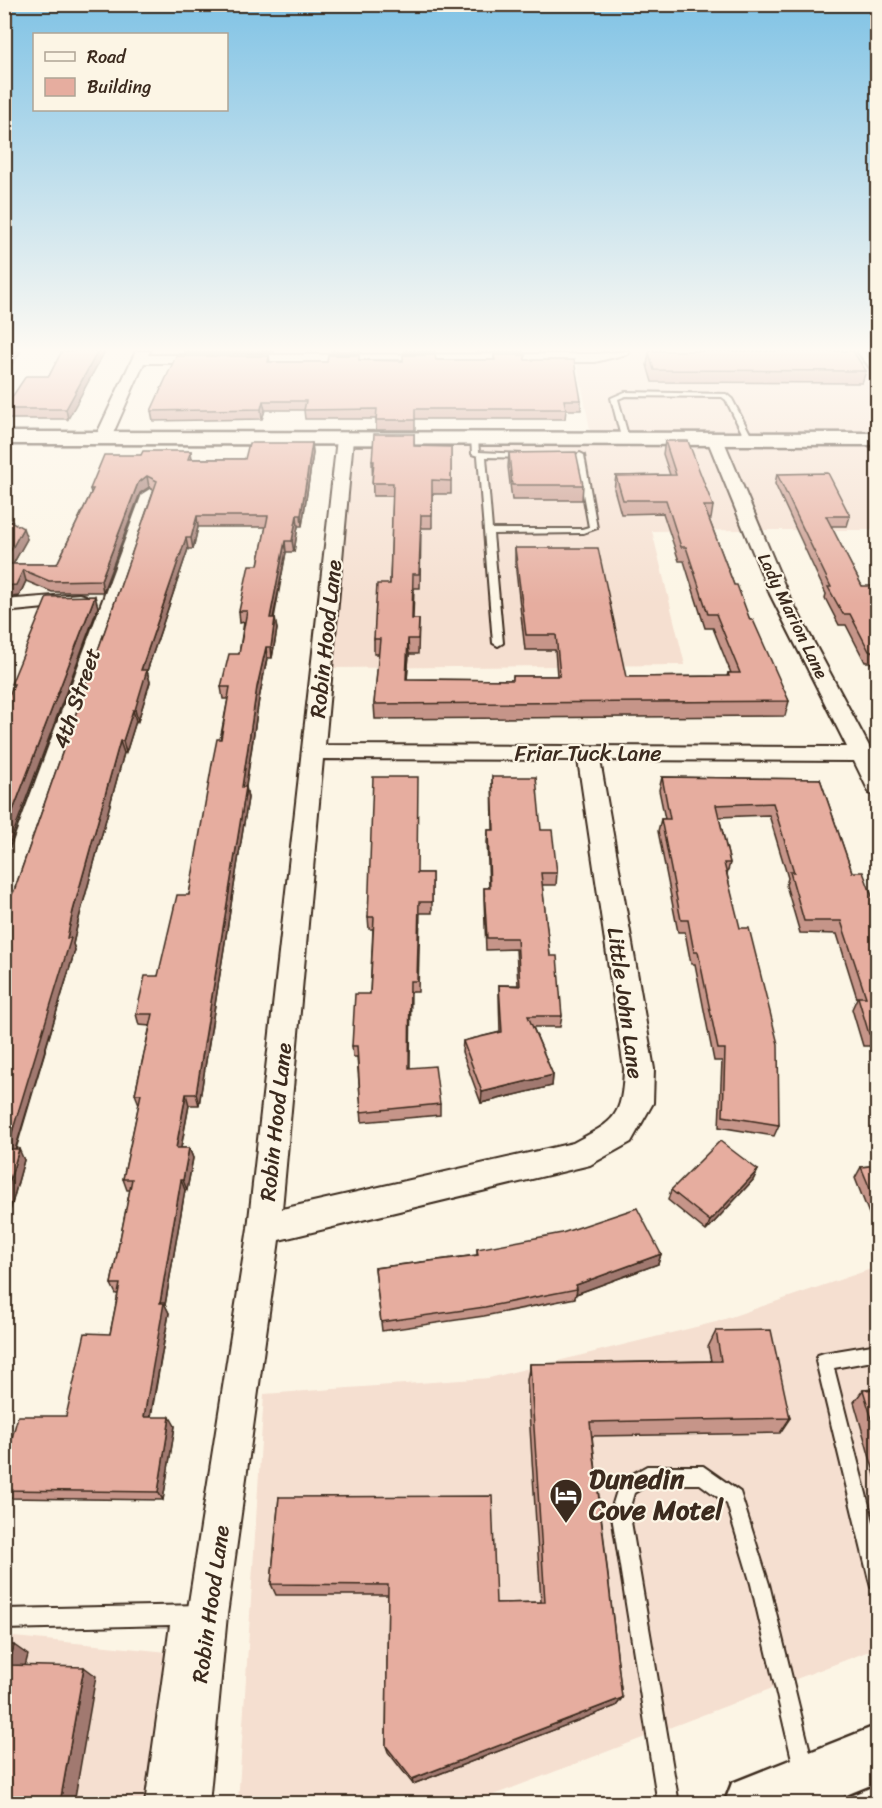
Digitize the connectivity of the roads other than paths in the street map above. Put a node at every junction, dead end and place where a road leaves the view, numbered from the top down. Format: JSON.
{"nodes":[{"id":1,"x":624,"y":435,"type":"edge"},
{"id":2,"x":747,"y":435,"type":"edge"},
{"id":3,"x":4,"y":438,"type":"edge"},
{"id":4,"x":103,"y":438,"type":"joint"},
{"id":5,"x":345,"y":439,"type":"junction"},
{"id":6,"x":625,"y":439,"type":"junction"},
{"id":7,"x":715,"y":439,"type":"junction"},
{"id":8,"x":749,"y":439,"type":"junction"},
{"id":9,"x":878,"y":439,"type":"edge"},
{"id":10,"x":478,"y":447,"type":"junction"},
{"id":11,"x":575,"y":450,"type":"junction"},
{"id":12,"x":534,"y":455,"type":"edge"},
{"id":13,"x":150,"y":494,"type":"edge"},
{"id":14,"x":489,"y":532,"type":"junction"},
{"id":15,"x":111,"y":600,"type":"junction"},
{"id":16,"x":4,"y":606,"type":"edge"},
{"id":17,"x":498,"y":643,"type":"dead end"},
{"id":18,"x":313,"y":752,"type":"junction"},
{"id":19,"x":588,"y":753,"type":"junction"},
{"id":20,"x":862,"y":754,"type":"junction"},
{"id":21,"x":878,"y":789,"type":"edge"},
{"id":22,"x":4,"y":902,"type":"edge"},
{"id":23,"x":264,"y":1228,"type":"junction"},
{"id":24,"x":878,"y":1352,"type":"edge"},
{"id":25,"x":878,"y":1580,"type":"edge"},
{"id":26,"x":194,"y":1615,"type":"junction"},
{"id":27,"x":4,"y":1619,"type":"edge"},
{"id":28,"x":878,"y":1753,"type":"edge"},
{"id":29,"x":819,"y":1784,"type":"junction"},
{"id":30,"x":155,"y":1803,"type":"edge"},
{"id":31,"x":186,"y":1803,"type":"edge"},
{"id":32,"x":669,"y":1803,"type":"edge"},
{"id":33,"x":753,"y":1803,"type":"edge"}],
"edges":[{"from":1,"to":6,"type":"lane"},
{"from":2,"to":8,"type":"lane"},
{"from":3,"to":4,"type":"street"},
{"from":4,"to":5,"type":"street"},
{"from":5,"to":10,"type":"street"},
{"from":5,"to":18,"type":"street","name":"Robin Hood Lane"},
{"from":6,"to":7,"type":"street"},
{"from":6,"to":11,"type":"street"},
{"from":7,"to":8,"type":"street"},
{"from":7,"to":20,"type":"street","name":"Lady Marion Lane"},
{"from":8,"to":9,"type":"street"},
{"from":10,"to":11,"type":"street"},
{"from":10,"to":12,"type":"lane"},
{"from":10,"to":14,"type":"lane"},
{"from":11,"to":14,"type":"lane"},
{"from":13,"to":15,"type":"street","name":"4th Street"},
{"from":14,"to":17,"type":"lane"},
{"from":15,"to":16,"type":"street"},
{"from":15,"to":22,"type":"street","name":"4th Street"},
{"from":18,"to":19,"type":"street","name":"Friar Tuck Lane"},
{"from":18,"to":23,"type":"street","name":"Robin Hood Lane"},
{"from":19,"to":20,"type":"street","name":"Friar Tuck Lane"},
{"from":19,"to":23,"type":"street","name":"Little John Lane"},
{"from":20,"to":21,"type":"street","name":"Lady Marion Lane"},
{"from":23,"to":26,"type":"street","name":"Robin Hood Lane"},
{"from":24,"to":25,"type":"lane"},
{"from":26,"to":27,"type":"lane"},
{"from":26,"to":30,"type":"lane"},
{"from":26,"to":31,"type":"street","name":"Robin Hood Lane"},
{"from":28,"to":29,"type":"street"},
{"from":29,"to":32,"type":"lane"},
{"from":29,"to":33,"type":"street"}]}
